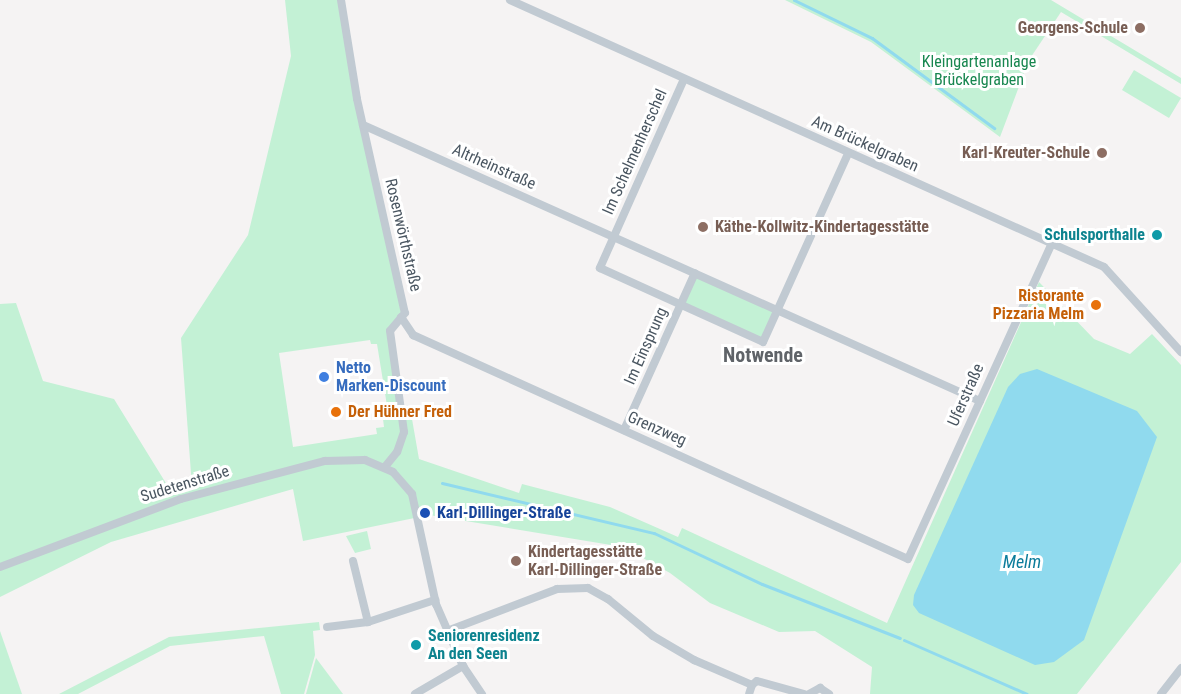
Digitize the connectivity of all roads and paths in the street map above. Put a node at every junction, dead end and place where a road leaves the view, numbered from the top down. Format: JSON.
{"nodes":[{"id":1,"x":341,"y":0,"type":"edge"},
{"id":2,"x":510,"y":0,"type":"edge"},
{"id":3,"x":684,"y":79,"type":"junction"},
{"id":4,"x":363,"y":125,"type":"junction"},
{"id":5,"x":848,"y":154,"type":"junction"},
{"id":6,"x":614,"y":237,"type":"junction"},
{"id":7,"x":1052,"y":243,"type":"junction"},
{"id":8,"x":695,"y":273,"type":"junction"},
{"id":9,"x":681,"y":305,"type":"junction"},
{"id":10,"x":778,"y":310,"type":"junction"},
{"id":11,"x":401,"y":317,"type":"junction"},
{"id":12,"x":1181,"y":352,"type":"edge"},
{"id":13,"x":980,"y":401,"type":"junction"},
{"id":14,"x":624,"y":430,"type":"junction"},
{"id":15,"x":385,"y":467,"type":"junction"},
{"id":16,"x":908,"y":559,"type":"joint"},
{"id":17,"x":353,"y":561,"type":"dead end"},
{"id":18,"x":0,"y":567,"type":"edge"},
{"id":19,"x":435,"y":600,"type":"junction"},
{"id":20,"x":368,"y":622,"type":"junction"},
{"id":21,"x":327,"y":627,"type":"dead end"},
{"id":22,"x":447,"y":631,"type":"junction"},
{"id":23,"x":463,"y":666,"type":"junction"},
{"id":24,"x":1181,"y":668,"type":"edge"},
{"id":25,"x":751,"y":690,"type":"edge"},
{"id":26,"x":415,"y":694,"type":"edge"},
{"id":27,"x":482,"y":694,"type":"edge"},
{"id":28,"x":804,"y":694,"type":"edge"},
{"id":29,"x":809,"y":694,"type":"edge"},
{"id":30,"x":829,"y":694,"type":"edge"},
{"id":31,"x":1161,"y":694,"type":"edge"}],
"edges":[{"from":1,"to":4,"type":"street","name":"Rosenwörthstraße"},
{"from":2,"to":3,"type":"street","name":"Am Brückelgraben"},
{"from":3,"to":5,"type":"street","name":"Am Brückelgraben"},
{"from":3,"to":6,"type":"street","name":"Im Schelmenherschel"},
{"from":4,"to":6,"type":"street","name":"Altrheinstraße"},
{"from":4,"to":11,"type":"street","name":"Rosenwörthstraße"},
{"from":5,"to":7,"type":"street","name":"Am Brückelgraben"},
{"from":5,"to":10,"type":"street"},
{"from":6,"to":8,"type":"street","name":"Altrheinstraße"},
{"from":6,"to":9,"type":"street"},
{"from":7,"to":12,"type":"street","name":"Am Brückelgraben"},
{"from":7,"to":13,"type":"street","name":"Uferstraße"},
{"from":8,"to":9,"type":"street","name":"Im Einsprung"},
{"from":8,"to":10,"type":"street","name":"Altrheinstraße"},
{"from":9,"to":10,"type":"street"},
{"from":9,"to":14,"type":"street","name":"Im Einsprung"},
{"from":10,"to":13,"type":"street","name":"Altrheinstraße"},
{"from":11,"to":14,"type":"street","name":"Grenzweg"},
{"from":11,"to":15,"type":"street","name":"Rosenwörthstraße"},
{"from":13,"to":16,"type":"street","name":"Uferstraße"},
{"from":14,"to":16,"type":"street","name":"Grenzweg"},
{"from":15,"to":18,"type":"street","name":"Sudetenstraße"},
{"from":15,"to":19,"type":"street"},
{"from":17,"to":20,"type":"street"},
{"from":19,"to":20,"type":"street"},
{"from":19,"to":22,"type":"street"},
{"from":20,"to":21,"type":"street"},
{"from":22,"to":23,"type":"street"},
{"from":22,"to":25,"type":"street"},
{"from":23,"to":26,"type":"street"},
{"from":23,"to":27,"type":"street"},
{"from":24,"to":31,"type":"street"},
{"from":25,"to":28,"type":"street"},
{"from":29,"to":30,"type":"street"}]}
